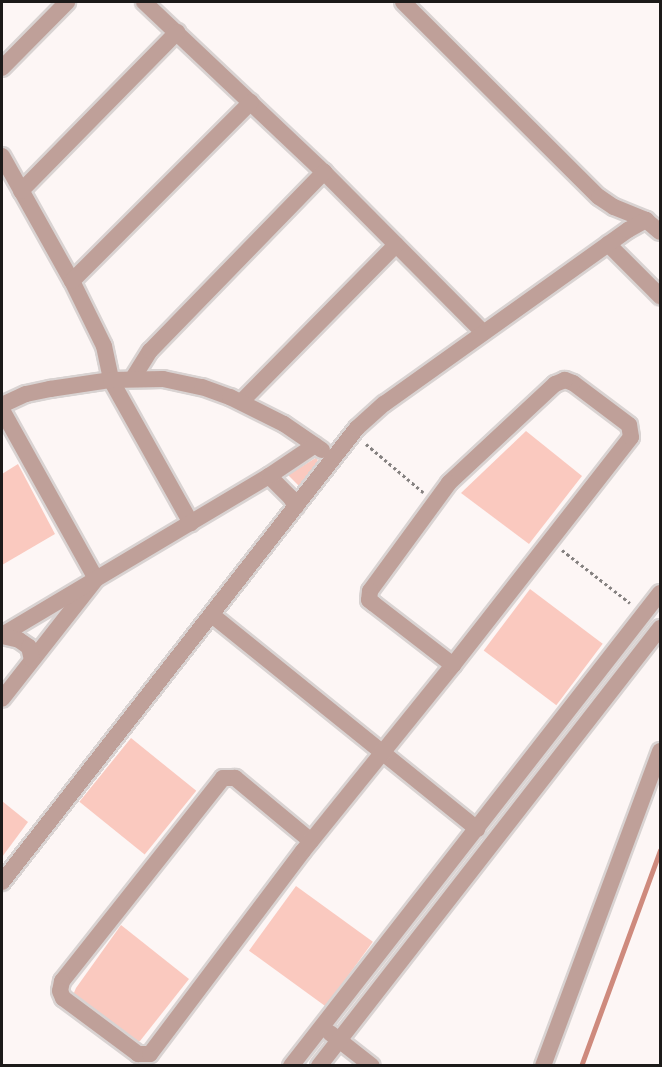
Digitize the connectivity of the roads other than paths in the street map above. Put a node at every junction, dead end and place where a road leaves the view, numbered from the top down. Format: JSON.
{"nodes":[{"id":1,"x":67,"y":2,"type":"edge"},
{"id":2,"x":144,"y":2,"type":"edge"},
{"id":3,"x":403,"y":2,"type":"edge"},
{"id":4,"x":177,"y":32,"type":"junction"},
{"id":5,"x":2,"y":68,"type":"edge"},
{"id":6,"x":251,"y":102,"type":"junction"},
{"id":7,"x":2,"y":156,"type":"edge"},
{"id":8,"x":324,"y":172,"type":"junction"},
{"id":9,"x":21,"y":190,"type":"junction"},
{"id":10,"x":646,"y":220,"type":"junction"},
{"id":11,"x":660,"y":232,"type":"edge"},
{"id":12,"x":608,"y":244,"type":"junction"},
{"id":13,"x":396,"y":245,"type":"junction"},
{"id":14,"x":72,"y":281,"type":"junction"},
{"id":15,"x":660,"y":296,"type":"edge"},
{"id":16,"x":483,"y":332,"type":"junction"},
{"id":17,"x":133,"y":378,"type":"junction"},
{"id":18,"x":111,"y":380,"type":"junction"},
{"id":19,"x":241,"y":402,"type":"junction"},
{"id":20,"x":2,"y":405,"type":"edge"},
{"id":21,"x":2,"y":410,"type":"edge"},
{"id":22,"x":315,"y":445,"type":"junction"},
{"id":23,"x":334,"y":459,"type":"junction"},
{"id":24,"x":269,"y":476,"type":"junction"},
{"id":25,"x":296,"y":507,"type":"junction"},
{"id":26,"x":191,"y":523,"type":"junction"},
{"id":27,"x":96,"y":579,"type":"junction"},
{"id":28,"x":660,"y":593,"type":"edge"},
{"id":29,"x":212,"y":615,"type":"junction"},
{"id":30,"x":660,"y":628,"type":"edge"},
{"id":31,"x":2,"y":636,"type":"edge"},
{"id":32,"x":32,"y":660,"type":"junction"},
{"id":33,"x":453,"y":665,"type":"junction"},
{"id":34,"x":2,"y":699,"type":"edge"},
{"id":35,"x":660,"y":751,"type":"edge"},
{"id":36,"x":384,"y":753,"type":"junction"},
{"id":37,"x":477,"y":829,"type":"junction"},
{"id":38,"x":311,"y":841,"type":"junction"},
{"id":39,"x":2,"y":882,"type":"edge"},
{"id":40,"x":322,"y":1026,"type":"junction"},
{"id":41,"x":339,"y":1040,"type":"junction"},
{"id":42,"x":291,"y":1065,"type":"edge"},
{"id":43,"x":319,"y":1065,"type":"edge"},
{"id":44,"x":372,"y":1065,"type":"edge"},
{"id":45,"x":543,"y":1065,"type":"edge"}],
"edges":[{"from":1,"to":5,"type":"street"},
{"from":2,"to":4,"type":"street"},
{"from":3,"to":10,"type":"street"},
{"from":4,"to":6,"type":"street"},
{"from":4,"to":9,"type":"street"},
{"from":6,"to":8,"type":"street"},
{"from":6,"to":14,"type":"street"},
{"from":7,"to":9,"type":"street"},
{"from":8,"to":13,"type":"street"},
{"from":8,"to":17,"type":"street"},
{"from":9,"to":14,"type":"street"},
{"from":10,"to":11,"type":"street"},
{"from":10,"to":12,"type":"street"},
{"from":12,"to":15,"type":"street"},
{"from":12,"to":16,"type":"street"},
{"from":13,"to":16,"type":"street"},
{"from":13,"to":19,"type":"street"},
{"from":14,"to":18,"type":"street"},
{"from":16,"to":23,"type":"street"},
{"from":17,"to":18,"type":"street"},
{"from":17,"to":19,"type":"street"},
{"from":18,"to":20,"type":"street"},
{"from":18,"to":26,"type":"street"},
{"from":19,"to":22,"type":"street"},
{"from":21,"to":27,"type":"street"},
{"from":22,"to":23,"type":"street"},
{"from":22,"to":24,"type":"street"},
{"from":23,"to":25,"type":"street"},
{"from":24,"to":25,"type":"street"},
{"from":24,"to":26,"type":"street"},
{"from":25,"to":29,"type":"street"},
{"from":26,"to":27,"type":"street"},
{"from":27,"to":31,"type":"street"},
{"from":27,"to":32,"type":"street"},
{"from":28,"to":37,"type":"street"},
{"from":29,"to":36,"type":"street"},
{"from":29,"to":39,"type":"street"},
{"from":30,"to":41,"type":"street"},
{"from":31,"to":32,"type":"street"},
{"from":32,"to":34,"type":"street"},
{"from":33,"to":33,"type":"street"},
{"from":33,"to":36,"type":"street"},
{"from":35,"to":45,"type":"street"},
{"from":36,"to":37,"type":"street"},
{"from":36,"to":38,"type":"street"},
{"from":37,"to":40,"type":"street"},
{"from":38,"to":38,"type":"street"},
{"from":40,"to":41,"type":"street"},
{"from":40,"to":42,"type":"street"},
{"from":41,"to":43,"type":"street"},
{"from":41,"to":44,"type":"street"}]}
